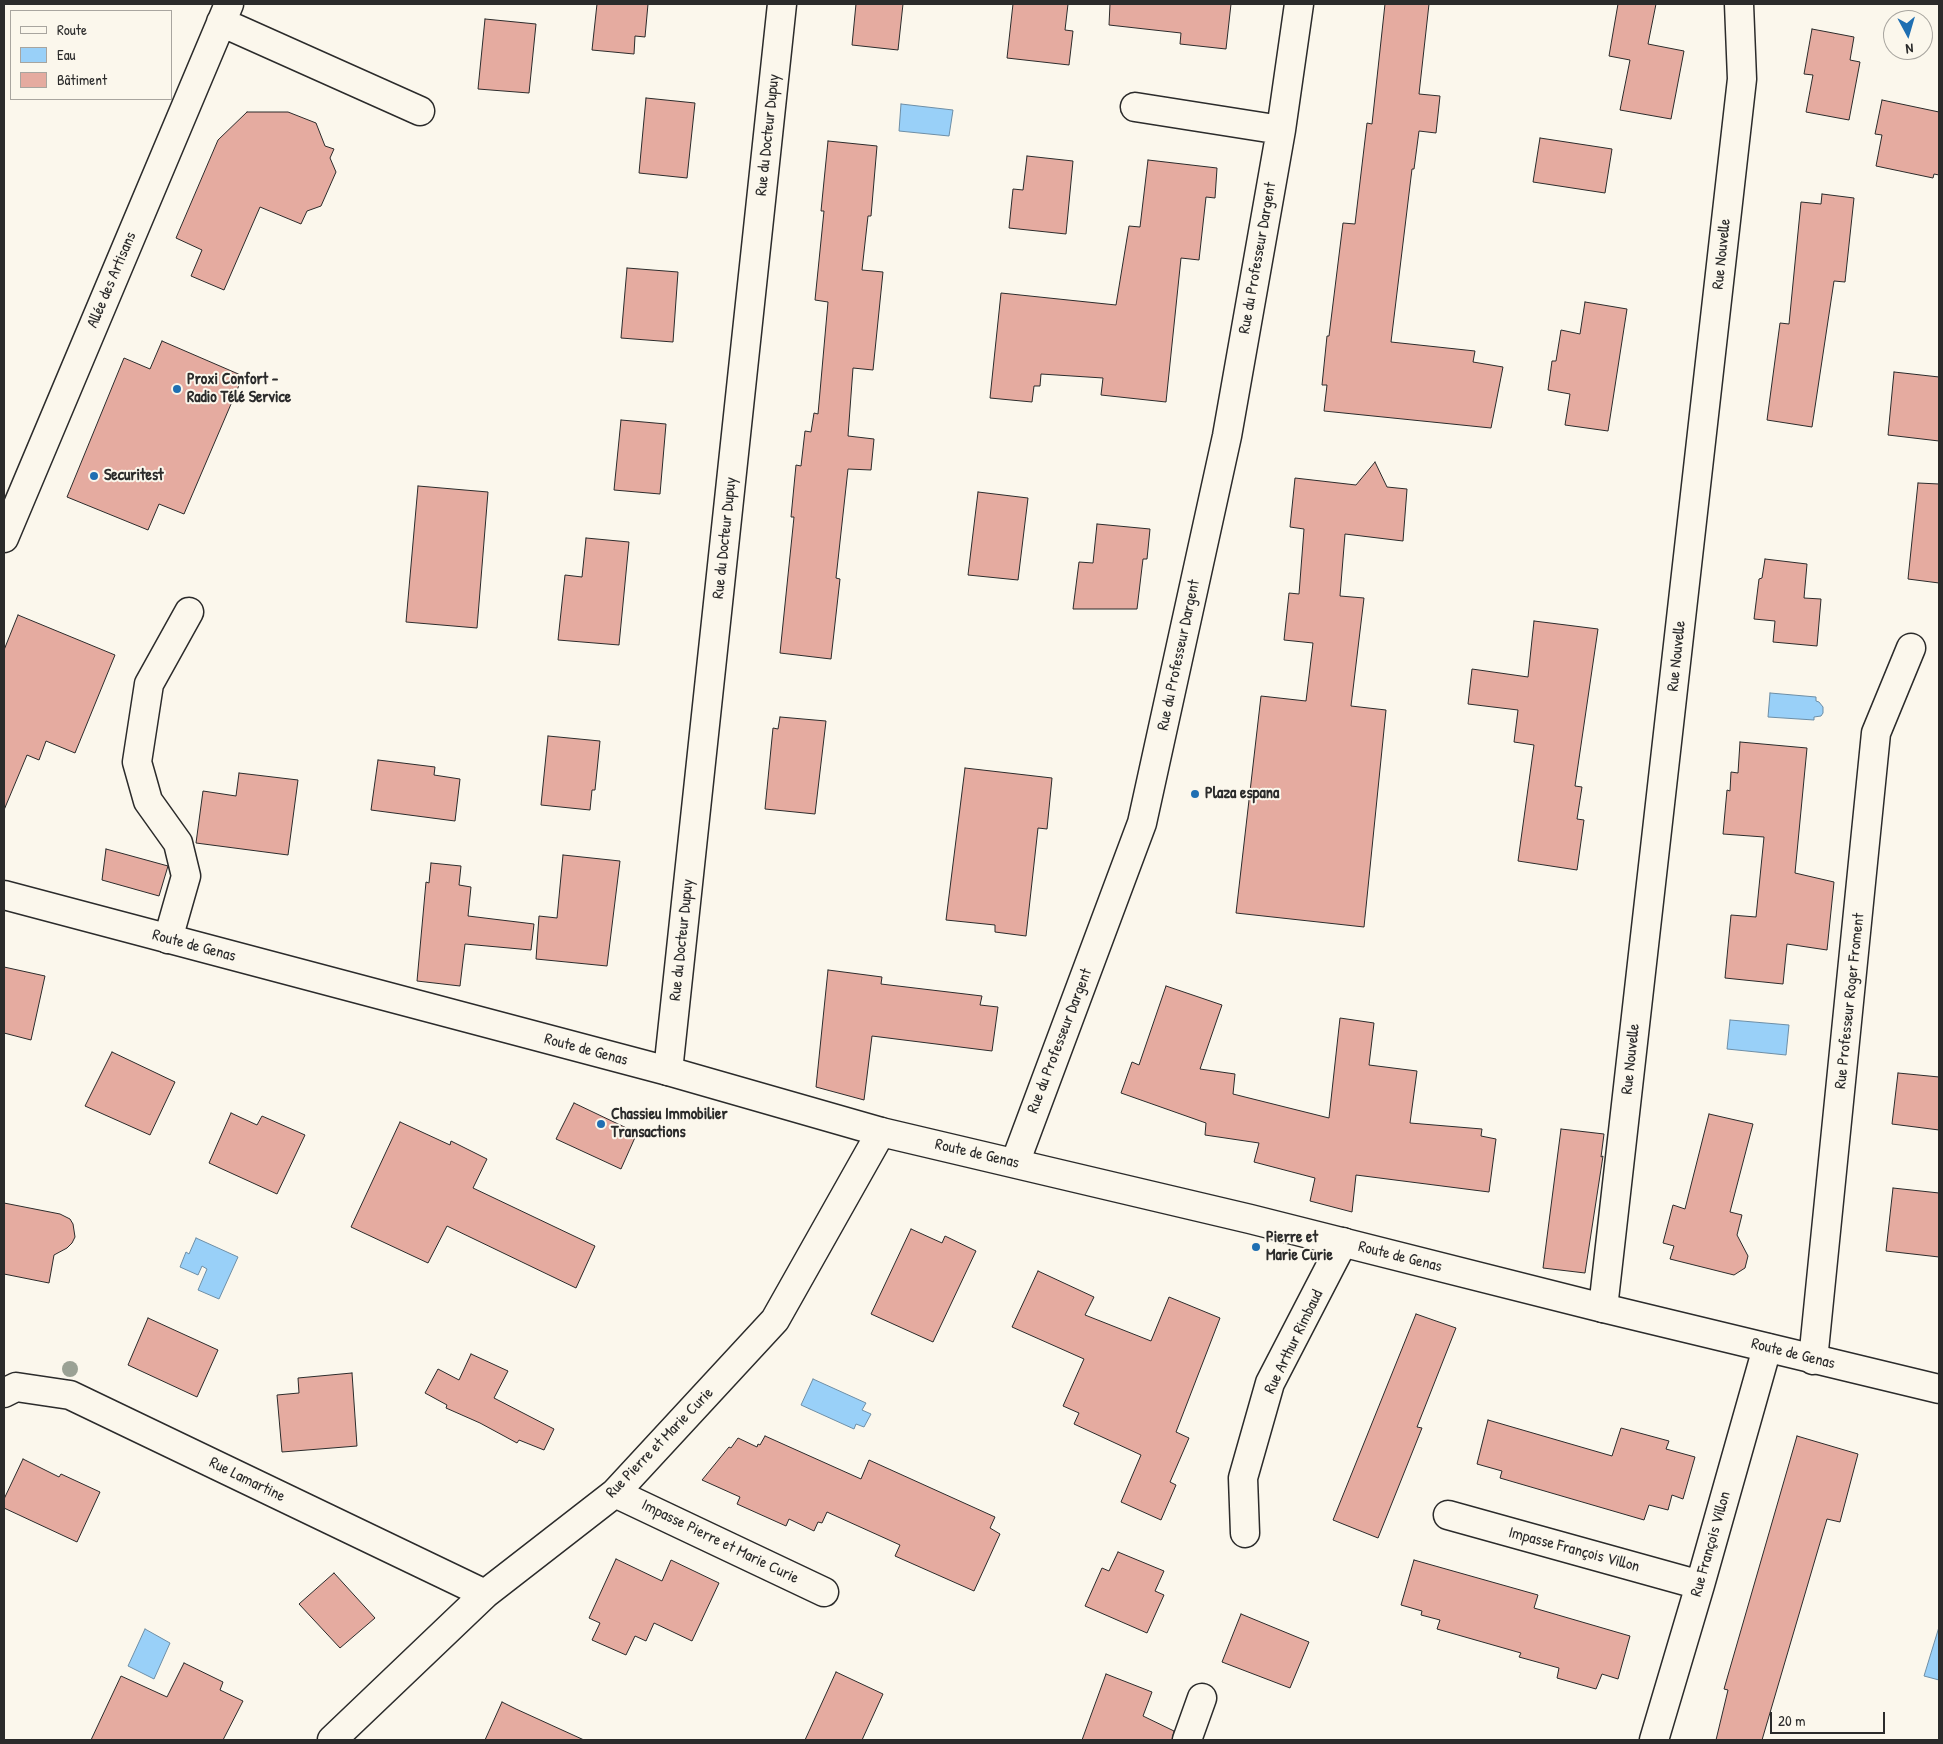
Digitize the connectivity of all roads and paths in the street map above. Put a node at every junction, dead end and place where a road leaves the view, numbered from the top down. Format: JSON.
{"nodes":[{"id":1,"x":782,"y":4,"type":"edge"},
{"id":2,"x":1299,"y":4,"type":"edge"},
{"id":3,"x":1739,"y":4,"type":"edge"},
{"id":4,"x":225,"y":13,"type":"edge"},
{"id":5,"x":1135,"y":106,"type":"dead end"},
{"id":6,"x":420,"y":111,"type":"dead end"},
{"id":7,"x":1281,"y":130,"type":"junction"},
{"id":8,"x":4,"y":538,"type":"edge"},
{"id":9,"x":189,"y":612,"type":"dead end"},
{"id":10,"x":1911,"y":648,"type":"dead end"},
{"id":11,"x":12,"y":897,"type":"edge"},
{"id":12,"x":168,"y":939,"type":"junction"},
{"id":13,"x":668,"y":1071,"type":"junction"},
{"id":14,"x":880,"y":1132,"type":"junction"},
{"id":15,"x":1015,"y":1163,"type":"junction"},
{"id":16,"x":1343,"y":1242,"type":"junction"},
{"id":17,"x":1603,"y":1308,"type":"junction"},
{"id":18,"x":1767,"y":1348,"type":"junction"},
{"id":19,"x":1813,"y":1360,"type":"junction"},
{"id":20,"x":1939,"y":1390,"type":"edge"},
{"id":21,"x":4,"y":1392,"type":"edge"},
{"id":22,"x":615,"y":1493,"type":"junction"},
{"id":23,"x":1448,"y":1515,"type":"dead end"},
{"id":24,"x":1245,"y":1533,"type":"dead end"},
{"id":25,"x":1700,"y":1585,"type":"junction"},
{"id":26,"x":824,"y":1592,"type":"dead end"},
{"id":27,"x":484,"y":1594,"type":"junction"},
{"id":28,"x":1202,"y":1698,"type":"dead end"},
{"id":29,"x":332,"y":1740,"type":"edge"},
{"id":30,"x":1187,"y":1740,"type":"edge"},
{"id":31,"x":1654,"y":1740,"type":"edge"}],
"edges":[{"from":1,"to":13,"type":"street","name":"Rue du Docteur Dupuy"},
{"from":2,"to":7,"type":"street","name":"Rue du Professeur Dargent"},
{"from":3,"to":17,"type":"street","name":"Rue Nouvelle"},
{"from":4,"to":6,"type":"street","name":"Allée des Artisans"},
{"from":4,"to":8,"type":"street","name":"Allée des Artisans"},
{"from":5,"to":7,"type":"street"},
{"from":7,"to":15,"type":"street","name":"Rue du Professeur Dargent"},
{"from":9,"to":12,"type":"street"},
{"from":10,"to":19,"type":"street","name":"Rue Professeur Roger Froment"},
{"from":11,"to":12,"type":"street","name":"Route de Genas"},
{"from":12,"to":13,"type":"street","name":"Route de Genas"},
{"from":13,"to":14,"type":"street","name":"Route de Genas"},
{"from":14,"to":15,"type":"street","name":"Route de Genas"},
{"from":14,"to":22,"type":"street","name":"Rue Pierre et Marie Curie"},
{"from":15,"to":16,"type":"street","name":"Route de Genas"},
{"from":16,"to":17,"type":"street","name":"Route de Genas"},
{"from":16,"to":24,"type":"street","name":"Rue Arthur Rimbaud"},
{"from":17,"to":18,"type":"street","name":"Route de Genas"},
{"from":18,"to":19,"type":"street","name":"Route de Genas"},
{"from":18,"to":25,"type":"street","name":"Rue François Villon"},
{"from":19,"to":20,"type":"street","name":"Route de Genas"},
{"from":21,"to":27,"type":"street","name":"Rue Lamartine"},
{"from":22,"to":26,"type":"street","name":"Impasse Pierre et Marie Curie"},
{"from":22,"to":27,"type":"street","name":"Rue Pierre et Marie Curie"},
{"from":23,"to":25,"type":"street","name":"Impasse François Villon"},
{"from":25,"to":31,"type":"street","name":"Rue François Villon"},
{"from":27,"to":29,"type":"street","name":"Rue Pierre et Marie Curie"},
{"from":28,"to":30,"type":"street"}]}
